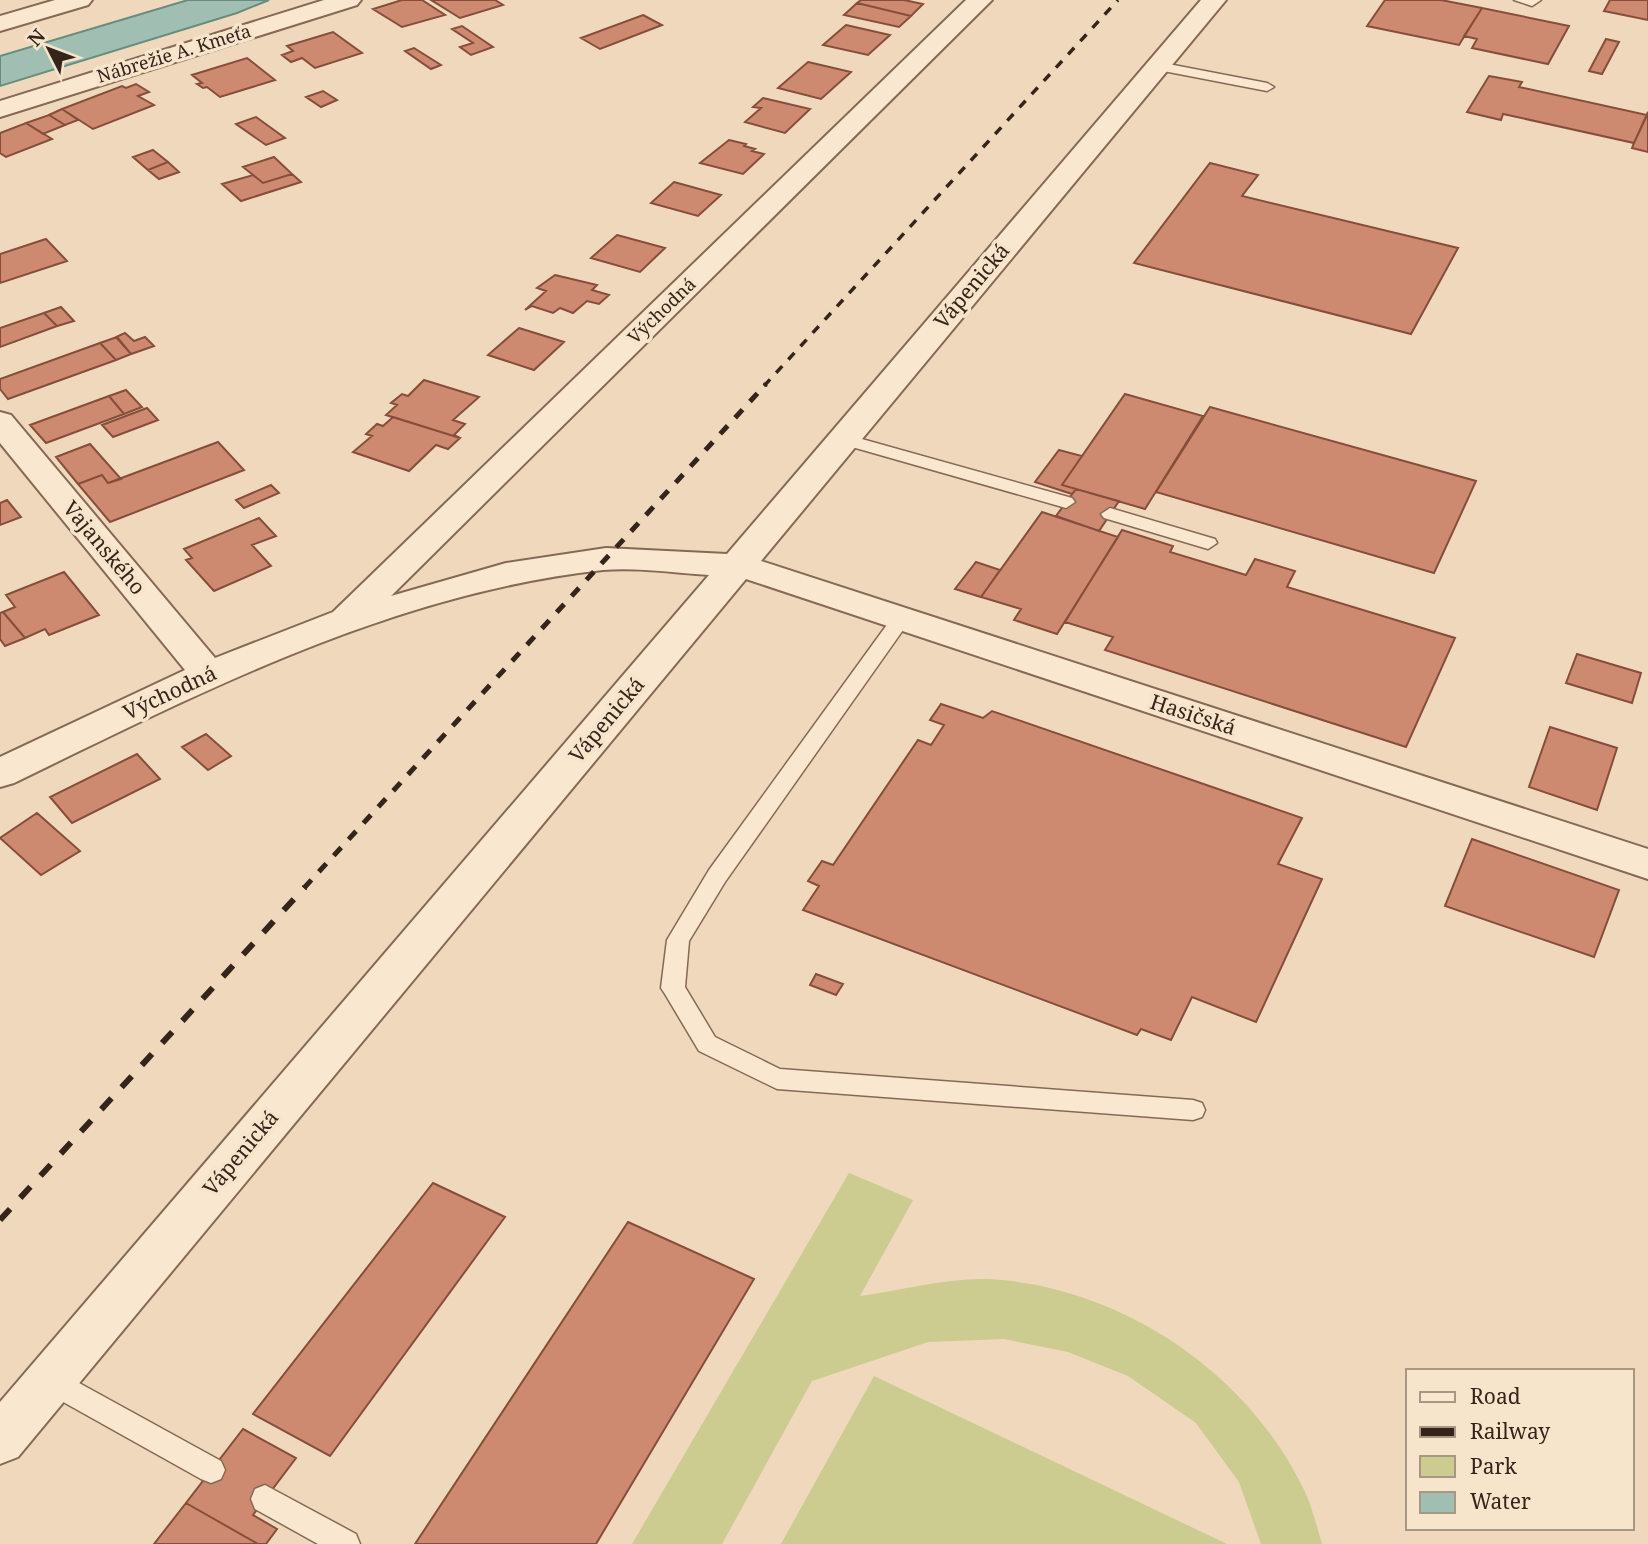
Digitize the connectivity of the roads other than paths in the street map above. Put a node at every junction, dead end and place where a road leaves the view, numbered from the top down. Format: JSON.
{"nodes":[{"id":1,"x":349,"y":0,"type":"edge"},
{"id":2,"x":980,"y":0,"type":"edge"},
{"id":3,"x":1214,"y":0,"type":"edge"},
{"id":4,"x":1521,"y":0,"type":"edge"},
{"id":5,"x":1534,"y":0,"type":"edge"},
{"id":6,"x":76,"y":1,"type":"edge"},
{"id":7,"x":0,"y":24,"type":"edge"},
{"id":8,"x":1158,"y":66,"type":"junction"},
{"id":9,"x":1267,"y":87,"type":"dead end"},
{"id":10,"x":0,"y":109,"type":"edge"},
{"id":11,"x":0,"y":422,"type":"edge"},
{"id":12,"x":844,"y":439,"type":"junction"},
{"id":13,"x":1066,"y":502,"type":"dead end"},
{"id":14,"x":1110,"y":514,"type":"dead end"},
{"id":15,"x":1208,"y":543,"type":"dead end"},
{"id":16,"x":737,"y":565,"type":"junction"},
{"id":17,"x":901,"y":619,"type":"junction"},
{"id":18,"x":343,"y":621,"type":"junction"},
{"id":19,"x":208,"y":674,"type":"junction"},
{"id":20,"x":0,"y":773,"type":"edge"},
{"id":21,"x":1648,"y":864,"type":"edge"},
{"id":22,"x":1193,"y":1110,"type":"dead end"},
{"id":23,"x":50,"y":1380,"type":"junction"},
{"id":24,"x":0,"y":1440,"type":"edge"},
{"id":25,"x":211,"y":1470,"type":"dead end"},
{"id":26,"x":265,"y":1499,"type":"dead end"},
{"id":27,"x":346,"y":1544,"type":"edge"}],
"edges":[{"from":1,"to":10,"type":"street","name":"Nábrežie A. Kmeťa"},
{"from":2,"to":18,"type":"street","name":"Východná"},
{"from":3,"to":8,"type":"street","name":"Vápenická"},
{"from":4,"to":5,"type":"lane"},
{"from":6,"to":7,"type":"street"},
{"from":8,"to":9,"type":"lane"},
{"from":8,"to":12,"type":"street","name":"Vápenická"},
{"from":11,"to":19,"type":"street","name":"Vajanského"},
{"from":12,"to":13,"type":"lane"},
{"from":12,"to":16,"type":"street","name":"Vápenická"},
{"from":14,"to":15,"type":"lane"},
{"from":16,"to":17,"type":"street","name":"Hasičská"},
{"from":16,"to":18,"type":"street","name":"Východná"},
{"from":16,"to":23,"type":"street","name":"Vápenická"},
{"from":17,"to":21,"type":"street","name":"Hasičská"},
{"from":17,"to":22,"type":"lane"},
{"from":18,"to":19,"type":"street","name":"Východná"},
{"from":19,"to":20,"type":"street","name":"Východná"},
{"from":23,"to":24,"type":"street","name":"Vápenická"},
{"from":23,"to":25,"type":"lane"},
{"from":26,"to":27,"type":"lane"}]}
